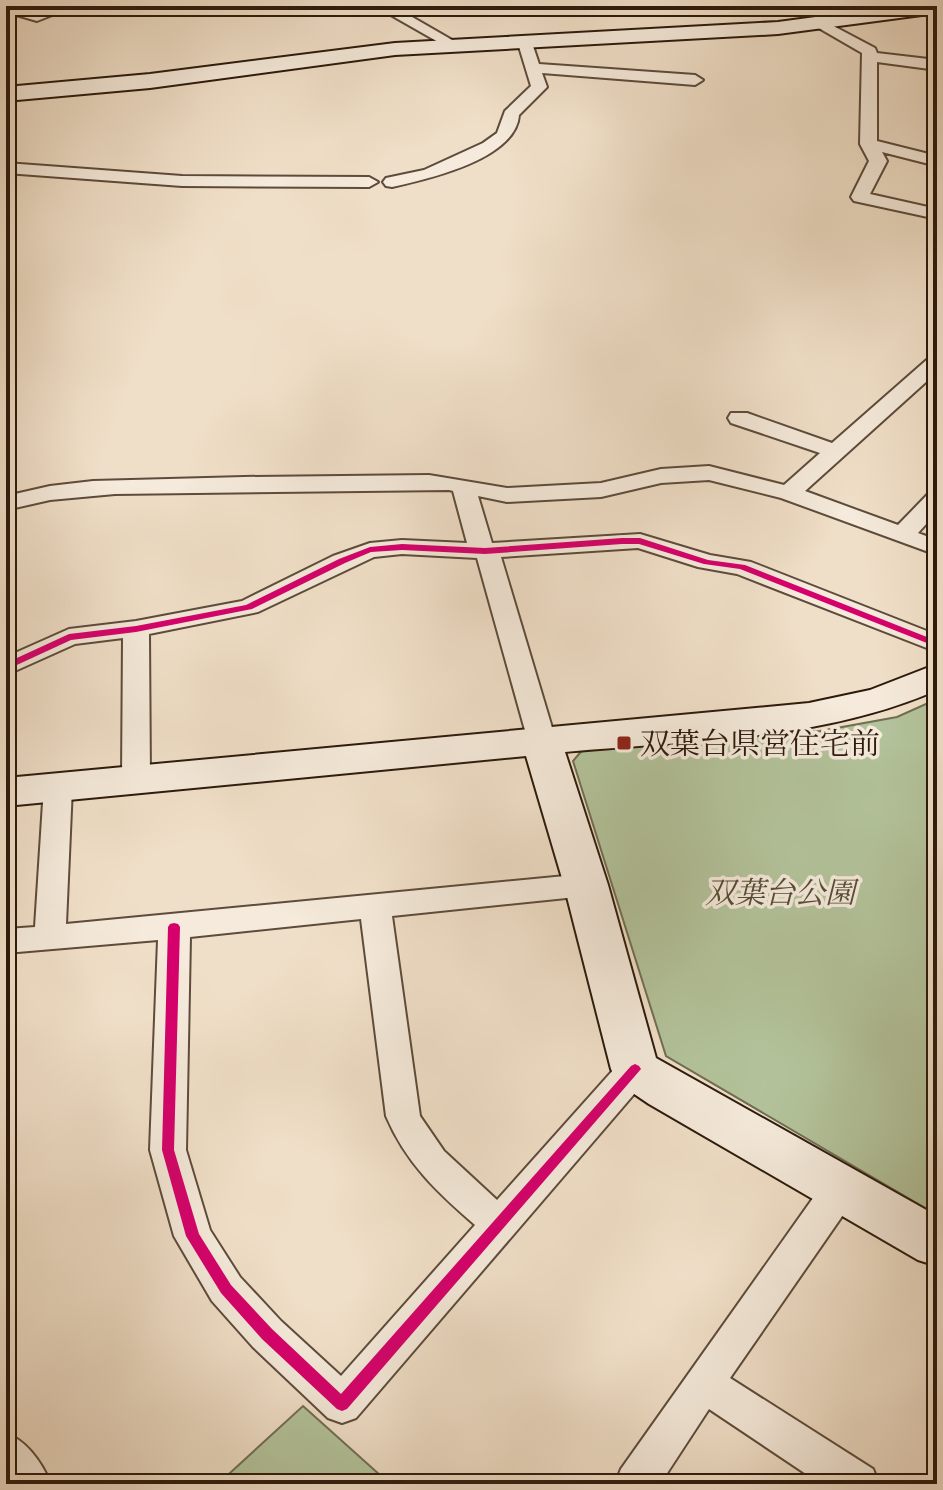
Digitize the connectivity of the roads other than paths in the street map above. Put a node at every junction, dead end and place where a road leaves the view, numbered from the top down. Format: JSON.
{"nodes":[{"id":1,"x":68,"y":6,"type":"edge"},
{"id":2,"x":382,"y":6,"type":"edge"},
{"id":3,"x":937,"y":7,"type":"edge"},
{"id":4,"x":6,"y":8,"type":"edge"},
{"id":5,"x":883,"y":10,"type":"edge"},
{"id":6,"x":822,"y":24,"type":"junction"},
{"id":7,"x":524,"y":40,"type":"junction"},
{"id":8,"x":452,"y":44,"type":"junction"},
{"id":9,"x":871,"y":57,"type":"junction"},
{"id":10,"x":937,"y":65,"type":"edge"},
{"id":11,"x":533,"y":68,"type":"junction"},
{"id":12,"x":695,"y":80,"type":"dead end"},
{"id":13,"x":6,"y":94,"type":"edge"},
{"id":14,"x":868,"y":144,"type":"junction"},
{"id":15,"x":937,"y":161,"type":"edge"},
{"id":16,"x":6,"y":168,"type":"edge"},
{"id":17,"x":369,"y":182,"type":"dead end"},
{"id":18,"x":392,"y":182,"type":"dead end"},
{"id":19,"x":937,"y":214,"type":"edge"},
{"id":20,"x":937,"y":361,"type":"edge"},
{"id":21,"x":739,"y":418,"type":"dead end"},
{"id":22,"x":835,"y":451,"type":"junction"},
{"id":23,"x":464,"y":487,"type":"junction"},
{"id":24,"x":789,"y":493,"type":"junction"},
{"id":25,"x":937,"y":498,"type":"edge"},
{"id":26,"x":6,"y":503,"type":"edge"},
{"id":27,"x":902,"y":535,"type":"junction"},
{"id":28,"x":937,"y":548,"type":"edge"},
{"id":29,"x":485,"y":551,"type":"junction"},
{"id":30,"x":136,"y":629,"type":"junction"},
{"id":31,"x":937,"y":644,"type":"edge"},
{"id":32,"x":6,"y":667,"type":"edge"},
{"id":33,"x":937,"y":676,"type":"edge"},
{"id":34,"x":542,"y":741,"type":"junction"},
{"id":35,"x":136,"y":779,"type":"junction"},
{"id":36,"x":58,"y":787,"type":"junction"},
{"id":37,"x":6,"y":792,"type":"edge"},
{"id":38,"x":586,"y":885,"type":"junction"},
{"id":39,"x":375,"y":906,"type":"junction"},
{"id":40,"x":174,"y":927,"type":"junction"},
{"id":41,"x":50,"y":937,"type":"junction"},
{"id":42,"x":6,"y":941,"type":"edge"},
{"id":43,"x":635,"y":1069,"type":"junction"},
{"id":44,"x":841,"y":1188,"type":"junction"},
{"id":45,"x":498,"y":1223,"type":"junction"},
{"id":46,"x":937,"y":1243,"type":"edge"},
{"id":47,"x":703,"y":1383,"type":"junction"},
{"id":48,"x":6,"y":1453,"type":"edge"},
{"id":49,"x":30,"y":1484,"type":"edge"},
{"id":50,"x":636,"y":1484,"type":"edge"},
{"id":51,"x":858,"y":1484,"type":"edge"}],
"edges":[{"from":1,"to":4,"type":"street"},
{"from":2,"to":8,"type":"street"},
{"from":3,"to":5,"type":"street"},
{"from":5,"to":6,"type":"street"},
{"from":6,"to":7,"type":"street"},
{"from":6,"to":9,"type":"street"},
{"from":7,"to":8,"type":"street"},
{"from":7,"to":11,"type":"street"},
{"from":8,"to":13,"type":"street"},
{"from":9,"to":10,"type":"street"},
{"from":9,"to":14,"type":"street"},
{"from":11,"to":12,"type":"street"},
{"from":11,"to":18,"type":"street"},
{"from":14,"to":15,"type":"street"},
{"from":14,"to":19,"type":"street"},
{"from":16,"to":17,"type":"street"},
{"from":20,"to":22,"type":"street"},
{"from":21,"to":22,"type":"street"},
{"from":22,"to":24,"type":"street"},
{"from":23,"to":24,"type":"street"},
{"from":23,"to":26,"type":"street"},
{"from":23,"to":29,"type":"street"},
{"from":24,"to":27,"type":"street"},
{"from":25,"to":27,"type":"street"},
{"from":27,"to":28,"type":"street"},
{"from":29,"to":30,"type":"street"},
{"from":29,"to":31,"type":"street"},
{"from":29,"to":34,"type":"street"},
{"from":30,"to":32,"type":"street"},
{"from":30,"to":35,"type":"street"},
{"from":33,"to":34,"type":"street"},
{"from":34,"to":35,"type":"street"},
{"from":34,"to":38,"type":"street"},
{"from":35,"to":36,"type":"street"},
{"from":36,"to":37,"type":"street"},
{"from":36,"to":41,"type":"street"},
{"from":38,"to":39,"type":"street"},
{"from":38,"to":43,"type":"street"},
{"from":39,"to":40,"type":"street"},
{"from":39,"to":45,"type":"street"},
{"from":40,"to":41,"type":"street"},
{"from":40,"to":45,"type":"street"},
{"from":41,"to":42,"type":"street"},
{"from":43,"to":44,"type":"street"},
{"from":43,"to":45,"type":"street"},
{"from":44,"to":46,"type":"street"},
{"from":44,"to":47,"type":"street"},
{"from":47,"to":50,"type":"street"},
{"from":47,"to":51,"type":"street"},
{"from":48,"to":49,"type":"street"}]}
